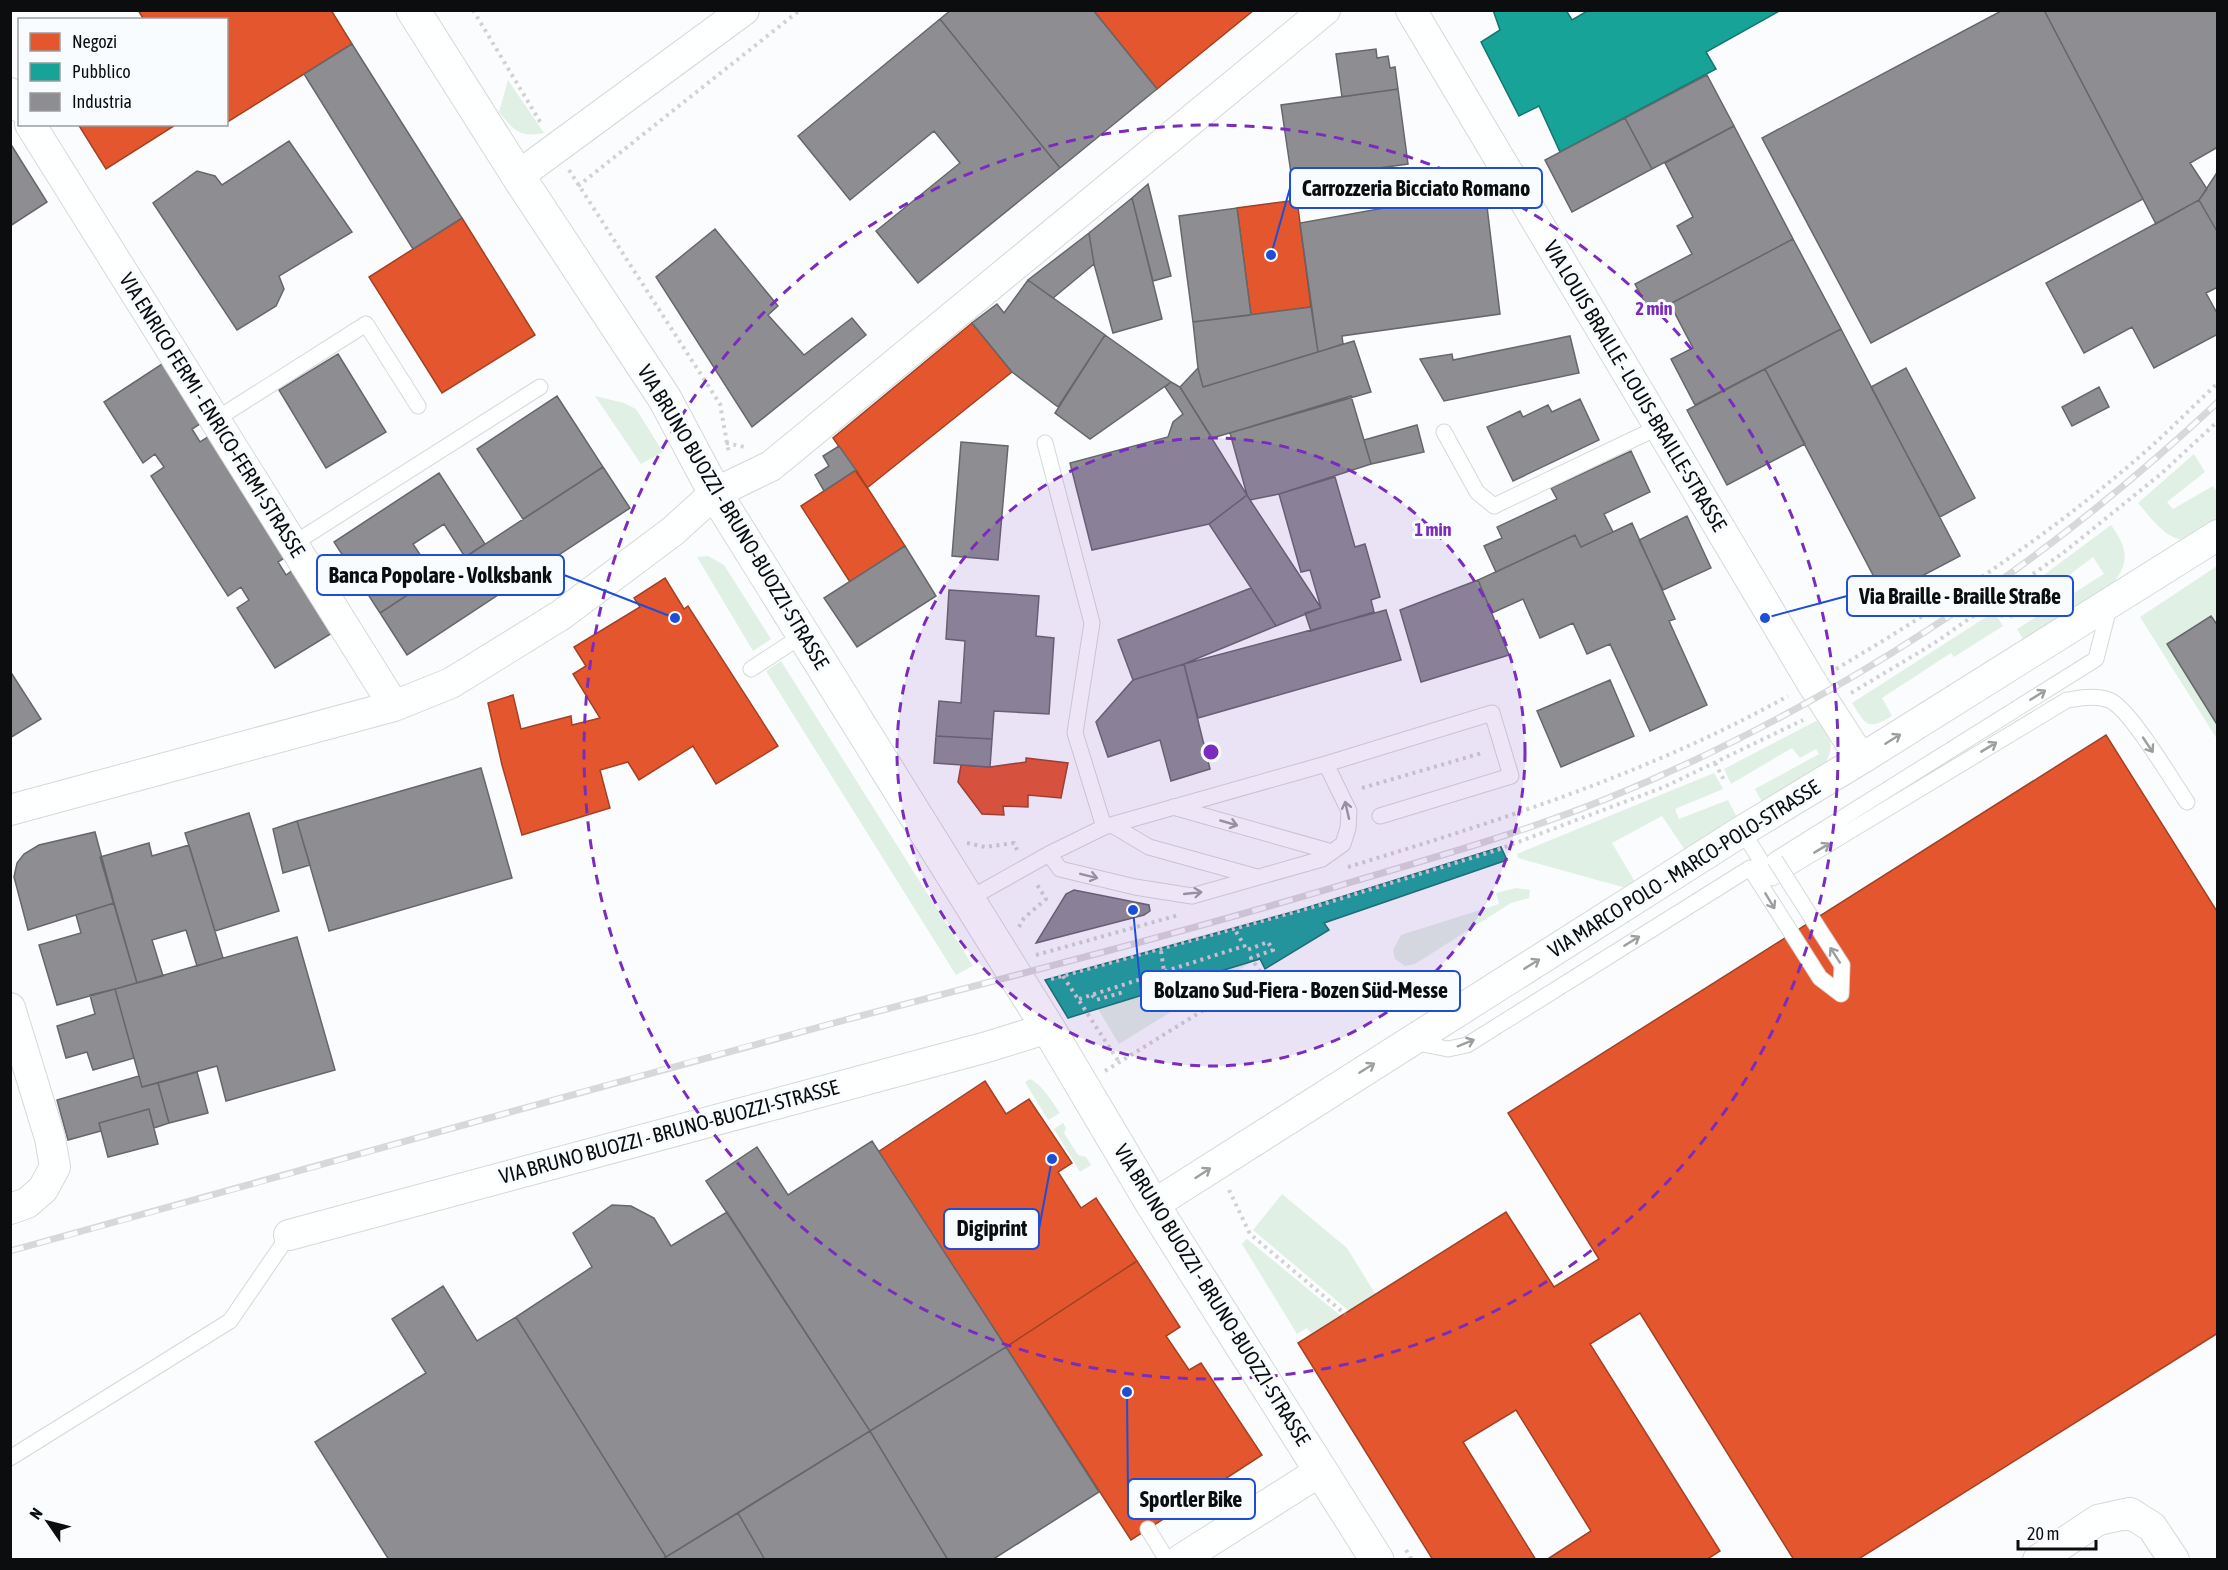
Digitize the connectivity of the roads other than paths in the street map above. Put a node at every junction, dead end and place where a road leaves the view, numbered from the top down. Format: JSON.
{"nodes":[{"id":1,"x":413,"y":10,"type":"edge"},
{"id":2,"x":744,"y":10,"type":"edge"},
{"id":3,"x":1324,"y":10,"type":"edge"},
{"id":4,"x":1411,"y":10,"type":"edge"},
{"id":5,"x":31,"y":126,"type":"edge"},
{"id":6,"x":518,"y":176,"type":"junction"},
{"id":7,"x":540,"y":387,"type":"dead end"},
{"id":8,"x":418,"y":406,"type":"dead end"},
{"id":9,"x":215,"y":420,"type":"junction"},
{"id":10,"x":1659,"y":427,"type":"junction"},
{"id":11,"x":1444,"y":432,"type":"dead end"},
{"id":12,"x":1045,"y":443,"type":"dead end"},
{"id":13,"x":729,"y":487,"type":"junction"},
{"id":14,"x":2217,"y":535,"type":"edge"},
{"id":15,"x":293,"y":544,"type":"junction"},
{"id":16,"x":2110,"y":602,"type":"junction"},
{"id":17,"x":803,"y":635,"type":"junction"},
{"id":18,"x":751,"y":669,"type":"dead end"},
{"id":19,"x":394,"y":706,"type":"junction"},
{"id":20,"x":1861,"y":759,"type":"junction"},
{"id":21,"x":1326,"y":764,"type":"junction"},
{"id":22,"x":2187,"y":802,"type":"dead end"},
{"id":23,"x":1173,"y":807,"type":"junction"},
{"id":24,"x":10,"y":810,"type":"edge"},
{"id":25,"x":1380,"y":816,"type":"dead end"},
{"id":26,"x":1108,"y":826,"type":"junction"},
{"id":27,"x":1742,"y":831,"type":"junction"},
{"id":28,"x":1332,"y":852,"type":"junction"},
{"id":29,"x":1049,"y":854,"type":"junction"},
{"id":30,"x":1257,"y":877,"type":"junction"},
{"id":31,"x":967,"y":900,"type":"junction"},
{"id":32,"x":10,"y":1008,"type":"edge"},
{"id":33,"x":1048,"y":1028,"type":"junction"},
{"id":34,"x":1410,"y":1042,"type":"junction"},
{"id":35,"x":1153,"y":1205,"type":"junction"},
{"id":36,"x":10,"y":1209,"type":"edge"},
{"id":37,"x":289,"y":1234,"type":"joint"},
{"id":38,"x":10,"y":1458,"type":"edge"},
{"id":39,"x":1322,"y":1470,"type":"junction"},
{"id":40,"x":1148,"y":1529,"type":"dead end"},
{"id":41,"x":1390,"y":1552,"type":"edge"},
{"id":42,"x":1167,"y":1560,"type":"edge"},
{"id":43,"x":1180,"y":1560,"type":"edge"},
{"id":44,"x":2038,"y":1560,"type":"edge"},
{"id":45,"x":2174,"y":1560,"type":"edge"}],
"edges":[{"from":1,"to":6,"type":"main road","name":"VIA BRUNO BUOZZI - BRUNO-BUOZZI-STRASSE"},
{"from":2,"to":6,"type":"street"},
{"from":3,"to":13,"type":"street"},
{"from":4,"to":10,"type":"street","name":"VIA LOUIS BRAILLE - LOUIS-BRAILLE-STRASSE"},
{"from":5,"to":9,"type":"street","name":"VIA ENRICO FERMI - ENRICO-FERMI-STRASSE"},
{"from":6,"to":13,"type":"main road","name":"VIA BRUNO BUOZZI - BRUNO-BUOZZI-STRASSE"},
{"from":7,"to":15,"type":"lane"},
{"from":8,"to":9,"type":"lane"},
{"from":9,"to":15,"type":"street","name":"VIA ENRICO FERMI - ENRICO-FERMI-STRASSE"},
{"from":10,"to":11,"type":"lane"},
{"from":10,"to":20,"type":"street","name":"VIA LOUIS BRAILLE - LOUIS-BRAILLE-STRASSE"},
{"from":12,"to":26,"type":"lane"},
{"from":13,"to":17,"type":"main road","name":"VIA BRUNO BUOZZI - BRUNO-BUOZZI-STRASSE"},
{"from":13,"to":19,"type":"street"},
{"from":14,"to":16,"type":"street","name":"VIA MARCO POLO - MARCO-POLO-STRASSE"},
{"from":15,"to":19,"type":"street","name":"VIA ENRICO FERMI - ENRICO-FERMI-STRASSE"},
{"from":20,"to":16,"type":"street","name":"VIA MARCO POLO - MARCO-POLO-STRASSE","one_way":true},
{"from":34,"to":16,"type":"lane","one_way":true,"bridge":true},
{"from":17,"to":18,"type":"lane"},
{"from":17,"to":31,"type":"main road","name":"VIA BRUNO BUOZZI - BRUNO-BUOZZI-STRASSE"},
{"from":19,"to":24,"type":"street"},
{"from":20,"to":27,"type":"street","name":"VIA MARCO POLO - MARCO-POLO-STRASSE"},
{"from":21,"to":23,"type":"lane"},
{"from":21,"to":25,"type":"lane"},
{"from":28,"to":21,"type":"lane","one_way":true},
{"from":27,"to":22,"type":"lane","one_way":true},
{"from":23,"to":26,"type":"lane"},
{"from":23,"to":28,"type":"lane","one_way":true},
{"from":26,"to":29,"type":"lane"},
{"from":26,"to":30,"type":"lane"},
{"from":34,"to":27,"type":"street","name":"VIA MARCO POLO - MARCO-POLO-STRASSE","one_way":true},
{"from":28,"to":30,"type":"lane"},
{"from":29,"to":30,"type":"lane","one_way":true},
{"from":29,"to":31,"type":"lane"},
{"from":31,"to":33,"type":"main road","name":"VIA BRUNO BUOZZI - BRUNO-BUOZZI-STRASSE"},
{"from":32,"to":36,"type":"street"},
{"from":33,"to":35,"type":"main road","name":"VIA BRUNO BUOZZI - BRUNO-BUOZZI-STRASSE"},
{"from":33,"to":37,"type":"street","name":"VIA BRUNO BUOZZI - BRUNO-BUOZZI-STRASSE"},
{"from":35,"to":34,"type":"street","name":"VIA MARCO POLO - MARCO-POLO-STRASSE","one_way":true},
{"from":35,"to":39,"type":"main road","name":"VIA BRUNO BUOZZI - BRUNO-BUOZZI-STRASSE"},
{"from":37,"to":38,"type":"lane"},
{"from":39,"to":41,"type":"main road","name":"VIA BRUNO BUOZZI - BRUNO-BUOZZI-STRASSE"},
{"from":39,"to":43,"type":"street"},
{"from":40,"to":42,"type":"lane"},
{"from":44,"to":45,"type":"street"}]}
